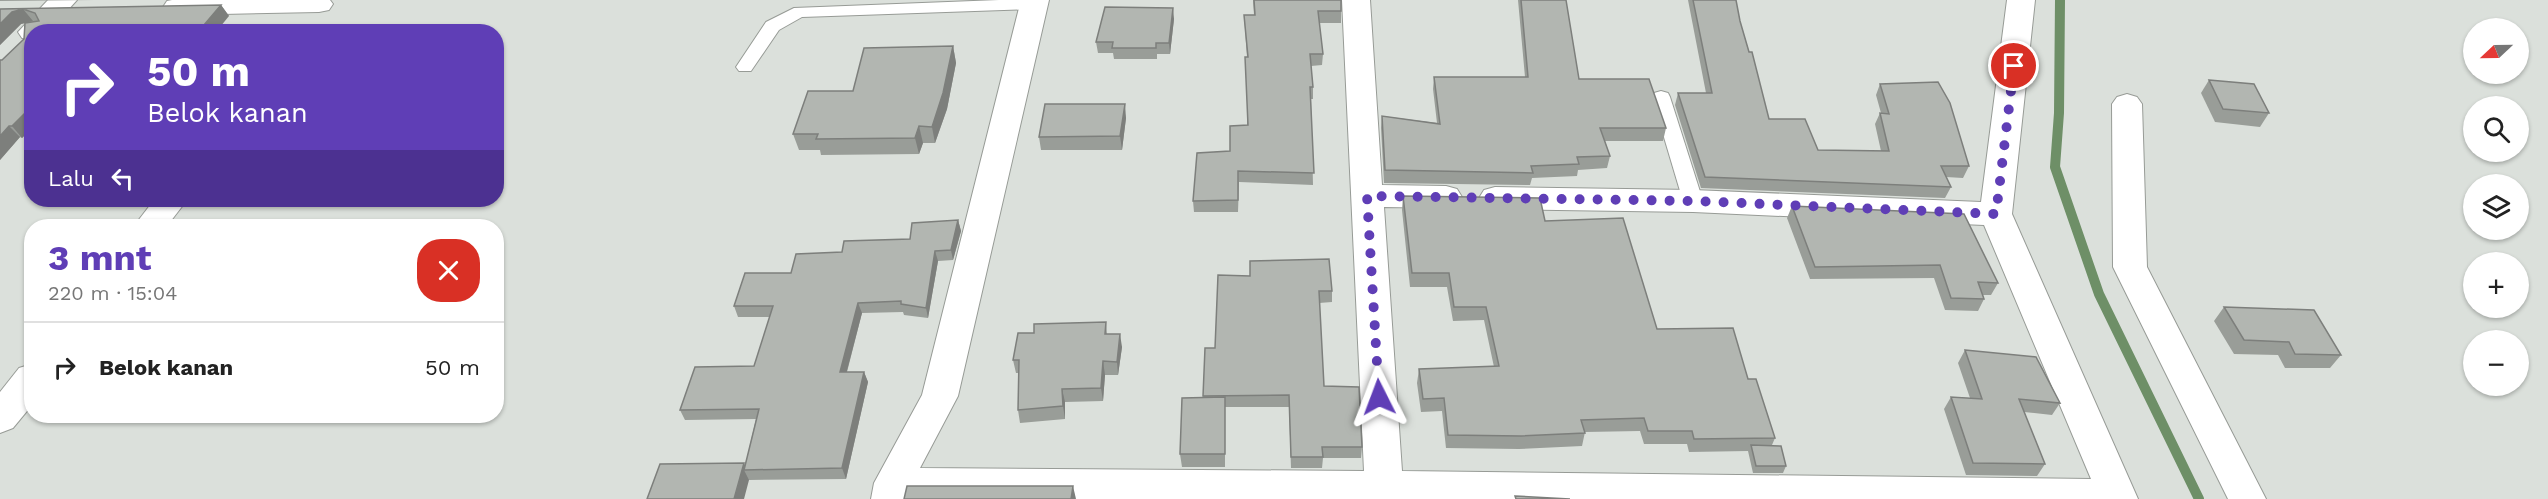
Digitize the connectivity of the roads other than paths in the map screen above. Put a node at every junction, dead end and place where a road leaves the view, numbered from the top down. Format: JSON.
{"nodes":[{"id":1,"x":1356,"y":0,"type":"edge"},
{"id":2,"x":2021,"y":0,"type":"edge"},
{"id":3,"x":320,"y":2,"type":"edge"},
{"id":4,"x":1035,"y":2,"type":"edge"},
{"id":5,"x":68,"y":6,"type":"edge"},
{"id":6,"x":157,"y":8,"type":"edge"},
{"id":7,"x":37,"y":24,"type":"edge"},
{"id":8,"x":305,"y":24,"type":"edge"},
{"id":9,"x":744,"y":67,"type":"dead end"},
{"id":10,"x":1661,"y":97,"type":"dead end"},
{"id":11,"x":2127,"y":104,"type":"dead end"},
{"id":12,"x":1367,"y":196,"type":"junction"},
{"id":13,"x":1693,"y":201,"type":"junction"},
{"id":14,"x":165,"y":207,"type":"edge"},
{"id":15,"x":1996,"y":214,"type":"junction"},
{"id":16,"x":156,"y":219,"type":"edge"},
{"id":17,"x":24,"y":388,"type":"edge"},
{"id":18,"x":0,"y":418,"type":"edge"},
{"id":19,"x":1384,"y":487,"type":"junction"},
{"id":20,"x":892,"y":491,"type":"edge"},
{"id":21,"x":2118,"y":498,"type":"edge"},
{"id":22,"x":2247,"y":499,"type":"edge"}],
"edges":[{"from":1,"to":12,"type":"street"},
{"from":2,"to":15,"type":"street"},
{"from":3,"to":6,"type":"street"},
{"from":3,"to":8,"type":"street"},
{"from":4,"to":9,"type":"lane"},
{"from":4,"to":20,"type":"street"},
{"from":5,"to":7,"type":"street"},
{"from":10,"to":13,"type":"lane"},
{"from":11,"to":22,"type":"street"},
{"from":12,"to":13,"type":"street"},
{"from":12,"to":19,"type":"street"},
{"from":13,"to":15,"type":"street"},
{"from":14,"to":16,"type":"street"},
{"from":15,"to":21,"type":"street"},
{"from":17,"to":18,"type":"street"},
{"from":19,"to":20,"type":"street"},
{"from":19,"to":21,"type":"street"}]}
